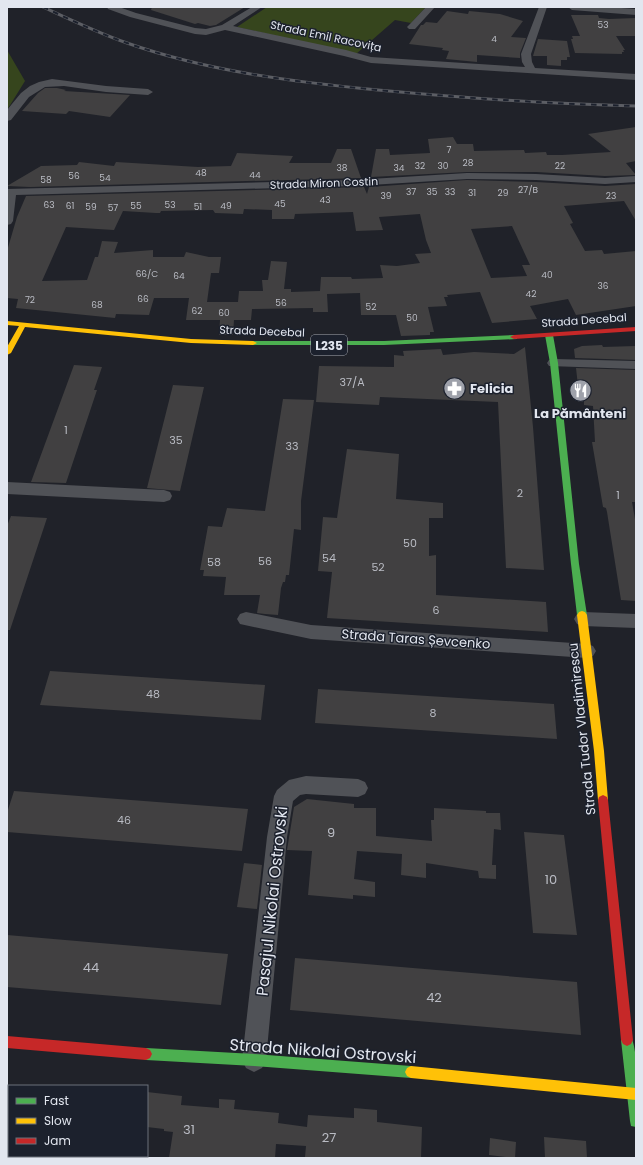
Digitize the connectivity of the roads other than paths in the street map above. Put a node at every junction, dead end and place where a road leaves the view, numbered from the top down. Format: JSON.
{"nodes":[{"id":1,"x":111,"y":7,"type":"edge"},
{"id":2,"x":258,"y":7,"type":"edge"},
{"id":3,"x":430,"y":7,"type":"edge"},
{"id":4,"x":543,"y":7,"type":"edge"},
{"id":5,"x":572,"y":7,"type":"edge"},
{"id":6,"x":636,"y":12,"type":"edge"},
{"id":7,"x":412,"y":27,"type":"dead end"},
{"id":8,"x":225,"y":28,"type":"junction"},
{"id":9,"x":532,"y":70,"type":"junction"},
{"id":10,"x":636,"y":77,"type":"edge"},
{"id":11,"x":148,"y":92,"type":"dead end"},
{"id":12,"x":7,"y":118,"type":"edge"},
{"id":13,"x":636,"y":179,"type":"edge"},
{"id":14,"x":9,"y":192,"type":"edge"},
{"id":15,"x":7,"y":221,"type":"edge"},
{"id":16,"x":7,"y":323,"type":"edge"},
{"id":17,"x":23,"y":325,"type":"junction"},
{"id":18,"x":636,"y":329,"type":"edge"},
{"id":19,"x":549,"y":335,"type":"junction"},
{"id":20,"x":7,"y":353,"type":"edge"},
{"id":21,"x":554,"y":363,"type":"junction"},
{"id":22,"x":636,"y":365,"type":"edge"},
{"id":23,"x":7,"y":488,"type":"edge"},
{"id":24,"x":164,"y":496,"type":"dead end"},
{"id":25,"x":246,"y":619,"type":"dead end"},
{"id":26,"x":584,"y":619,"type":"junction"},
{"id":27,"x":636,"y":621,"type":"edge"},
{"id":28,"x":587,"y":651,"type":"junction"},
{"id":29,"x":358,"y":788,"type":"dead end"},
{"id":30,"x":7,"y":1042,"type":"edge"},
{"id":31,"x":254,"y":1060,"type":"junction"},
{"id":32,"x":634,"y":1094,"type":"edge"},
{"id":33,"x":636,"y":1121,"type":"edge"}],
"edges":[{"from":1,"to":8,"type":"street","name":"Strada Emil Racovița"},
{"from":2,"to":8,"type":"street"},
{"from":3,"to":7,"type":"street"},
{"from":4,"to":9,"type":"street"},
{"from":5,"to":6,"type":"street"},
{"from":8,"to":9,"type":"street","name":"Strada Emil Racovița"},
{"from":9,"to":10,"type":"street","name":"Strada Emil Racovița"},
{"from":11,"to":12,"type":"street"},
{"from":13,"to":14,"type":"street","name":"Strada Miron Costin"},
{"from":14,"to":15,"type":"street","name":"Strada Miron Costin"},
{"from":16,"to":17,"type":"street","name":"Strada Decebal","number":"L235"},
{"from":17,"to":19,"type":"street","name":"Strada Decebal","number":"L235"},
{"from":17,"to":20,"type":"street"},
{"from":18,"to":19,"type":"street","name":"Strada Decebal","number":"L235"},
{"from":19,"to":21,"type":"street","name":"Strada Tudor Vladimirescu"},
{"from":21,"to":22,"type":"street"},
{"from":21,"to":26,"type":"street","name":"Strada Tudor Vladimirescu"},
{"from":23,"to":24,"type":"street"},
{"from":25,"to":28,"type":"street","name":"Strada Taras Șevcenko"},
{"from":26,"to":27,"type":"street"},
{"from":26,"to":28,"type":"street","name":"Strada Tudor Vladimirescu"},
{"from":28,"to":32,"type":"street","name":"Strada Tudor Vladimirescu"},
{"from":29,"to":31,"type":"street","name":"Pasajul Nikolai Ostrovski"},
{"from":30,"to":31,"type":"street","name":"Strada Nikolai Ostrovski"},
{"from":31,"to":32,"type":"street","name":"Strada Nikolai Ostrovski"},
{"from":32,"to":33,"type":"street","name":"Strada Tudor Vladimirescu"}]}
